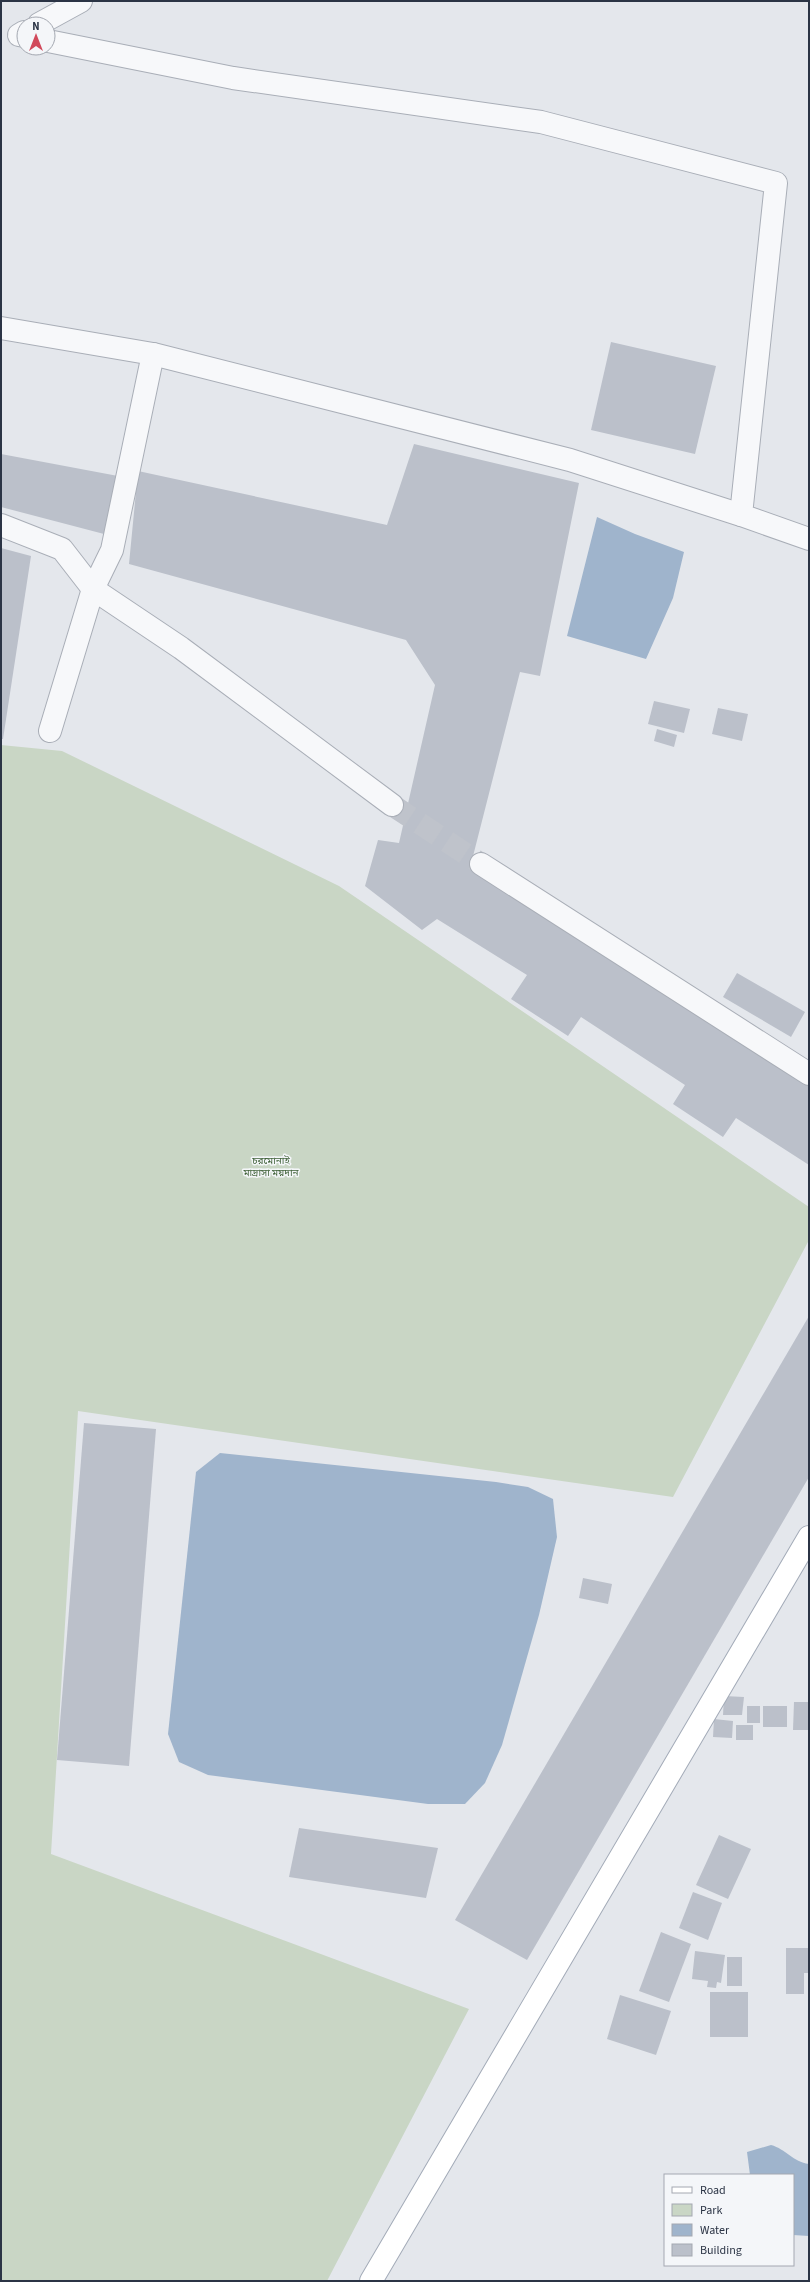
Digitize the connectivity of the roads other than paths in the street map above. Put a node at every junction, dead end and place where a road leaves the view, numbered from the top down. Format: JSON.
{"nodes":[{"id":1,"x":80,"y":1,"type":"edge"},
{"id":2,"x":53,"y":16,"type":"edge"},
{"id":3,"x":56,"y":43,"type":"edge"},
{"id":4,"x":1,"y":328,"type":"edge"},
{"id":5,"x":153,"y":354,"type":"junction"},
{"id":6,"x":741,"y":515,"type":"junction"},
{"id":7,"x":1,"y":525,"type":"edge"},
{"id":8,"x":809,"y":539,"type":"edge"},
{"id":9,"x":93,"y":589,"type":"junction"},
{"id":10,"x":50,"y":731,"type":"dead end"},
{"id":11,"x":392,"y":805,"type":"tunnel mouth"},
{"id":12,"x":481,"y":864,"type":"tunnel mouth"},
{"id":13,"x":809,"y":1074,"type":"edge"},
{"id":14,"x":809,"y":1537,"type":"edge"},
{"id":15,"x":371,"y":2281,"type":"edge"}],
"edges":[{"from":1,"to":2,"type":"street"},
{"from":3,"to":6,"type":"street"},
{"from":4,"to":5,"type":"street"},
{"from":5,"to":6,"type":"street"},
{"from":5,"to":9,"type":"street"},
{"from":6,"to":8,"type":"street"},
{"from":7,"to":9,"type":"street"},
{"from":9,"to":10,"type":"street"},
{"from":9,"to":11,"type":"street"},
{"from":12,"to":13,"type":"street"},
{"from":14,"to":15,"type":"main road"}]}
